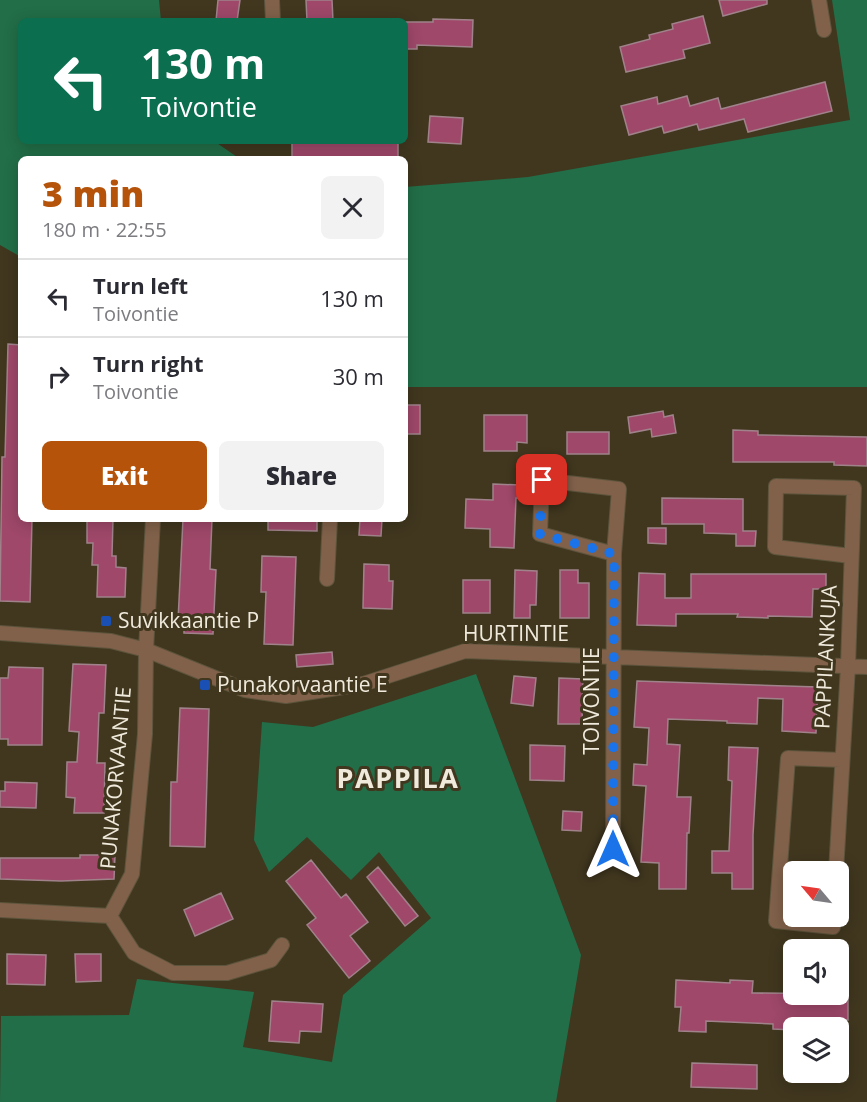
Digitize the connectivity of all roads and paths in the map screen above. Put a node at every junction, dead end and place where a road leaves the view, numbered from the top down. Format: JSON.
{"nodes":[{"id":1,"x":272,"y":0,"type":"edge"},
{"id":2,"x":819,"y":0,"type":"edge"},
{"id":3,"x":273,"y":18,"type":"edge"},
{"id":4,"x":824,"y":30,"type":"dead end"},
{"id":5,"x":153,"y":522,"type":"edge"},
{"id":6,"x":330,"y":522,"type":"edge"},
{"id":7,"x":614,"y":554,"type":"junction"},
{"id":8,"x":851,"y":556,"type":"junction"},
{"id":9,"x":327,"y":579,"type":"dead end"},
{"id":10,"x":0,"y":633,"type":"edge"},
{"id":11,"x":146,"y":650,"type":"junction"},
{"id":12,"x":613,"y":657,"type":"junction"},
{"id":13,"x":848,"y":666,"type":"junction"},
{"id":14,"x":867,"y":667,"type":"edge"},
{"id":15,"x":842,"y":760,"type":"junction"},
{"id":16,"x":613,"y":849,"type":"dead end"},
{"id":17,"x":837,"y":861,"type":"edge"},
{"id":18,"x":0,"y":910,"type":"edge"},
{"id":19,"x":110,"y":916,"type":"junction"},
{"id":20,"x":783,"y":922,"type":"edge"},
{"id":21,"x":282,"y":945,"type":"dead end"}],
"edges":[{"from":1,"to":3,"type":"street"},
{"from":2,"to":4,"type":"street"},
{"from":5,"to":11,"type":"street","name":"PUNAKORVAANTIE"},
{"from":6,"to":9,"type":"street"},
{"from":7,"to":7,"type":"street","name":"TOIVONTIE"},
{"from":7,"to":12,"type":"street","name":"TOIVONTIE"},
{"from":8,"to":8,"type":"street","name":"PAPPILANKUJA"},
{"from":8,"to":13,"type":"street","name":"PAPPILANKUJA"},
{"from":10,"to":11,"type":"street","name":"HURTINTIE"},
{"from":11,"to":12,"type":"street","name":"HURTINTIE"},
{"from":11,"to":19,"type":"street","name":"PUNAKORVAANTIE"},
{"from":12,"to":13,"type":"street","name":"HURTINTIE"},
{"from":12,"to":16,"type":"street","name":"TOIVONTIE"},
{"from":13,"to":14,"type":"street","name":"HURTINTIE"},
{"from":13,"to":15,"type":"street","name":"PAPPILANKUJA"},
{"from":15,"to":17,"type":"street","name":"PAPPILANKUJA"},
{"from":15,"to":20,"type":"street","name":"PAPPILANKUJA"},
{"from":18,"to":19,"type":"street"},
{"from":19,"to":21,"type":"street"}]}
